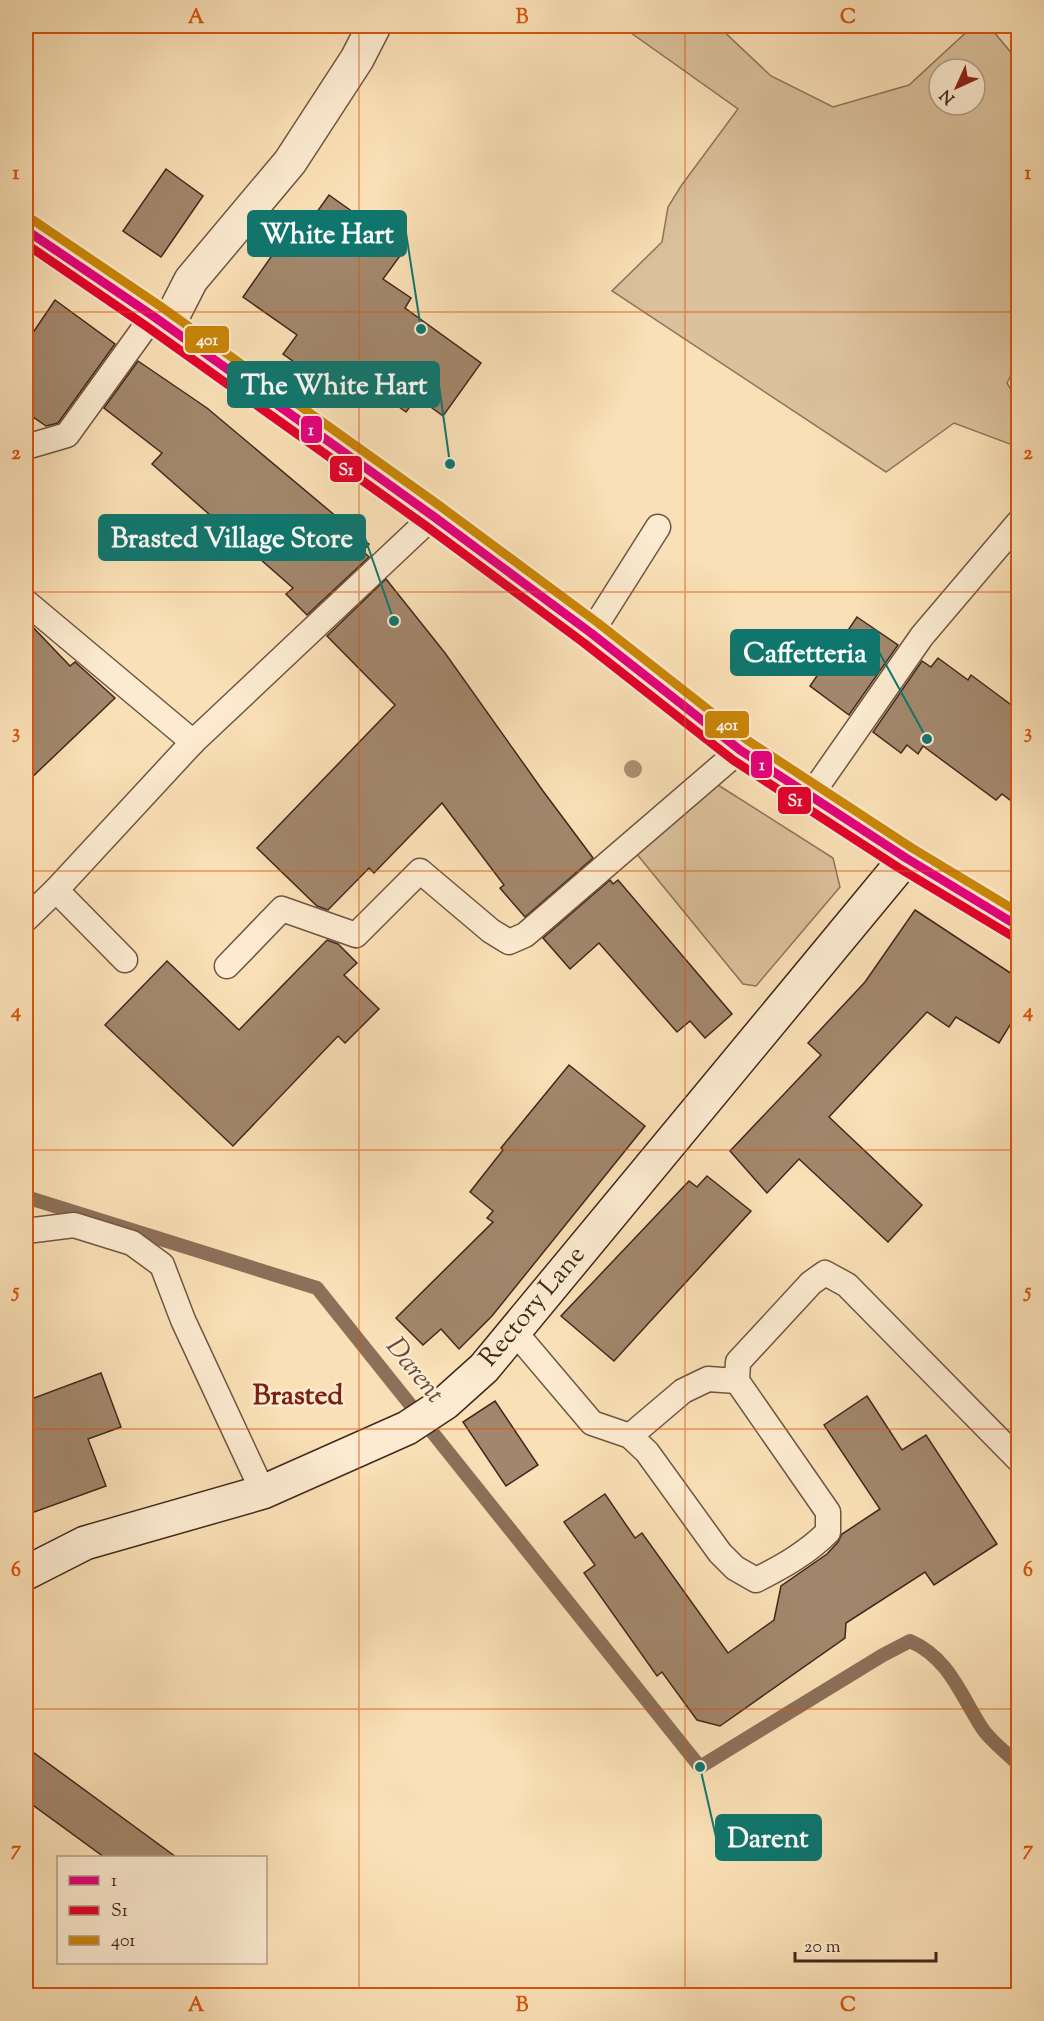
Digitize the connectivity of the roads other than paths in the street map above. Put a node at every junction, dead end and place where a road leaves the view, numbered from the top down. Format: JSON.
{"nodes":[{"id":1,"x":374,"y":26,"type":"edge"},
{"id":2,"x":26,"y":230,"type":"edge"},
{"id":3,"x":160,"y":322,"type":"junction"},
{"id":4,"x":26,"y":447,"type":"edge"},
{"id":5,"x":433,"y":516,"type":"junction"},
{"id":6,"x":1018,"y":523,"type":"edge"},
{"id":7,"x":658,"y":527,"type":"dead end"},
{"id":8,"x":26,"y":602,"type":"edge"},
{"id":9,"x":591,"y":633,"type":"junction"},
{"id":10,"x":193,"y":742,"type":"junction"},
{"id":11,"x":740,"y":750,"type":"junction"},
{"id":12,"x":811,"y":795,"type":"junction"},
{"id":13,"x":906,"y":858,"type":"junction"},
{"id":14,"x":56,"y":890,"type":"junction"},
{"id":15,"x":26,"y":919,"type":"edge"},
{"id":16,"x":1016,"y":921,"type":"edge"},
{"id":17,"x":125,"y":960,"type":"dead end"},
{"id":18,"x":227,"y":966,"type":"dead end"},
{"id":19,"x":26,"y":1231,"type":"edge"},
{"id":20,"x":514,"y":1331,"type":"junction"},
{"id":21,"x":737,"y":1381,"type":"junction"},
{"id":22,"x":630,"y":1436,"type":"junction"},
{"id":23,"x":1018,"y":1459,"type":"edge"},
{"id":24,"x":263,"y":1492,"type":"junction"},
{"id":25,"x":26,"y":1572,"type":"edge"}],
"edges":[{"from":1,"to":3,"type":"street"},
{"from":2,"to":3,"type":"main road"},
{"from":3,"to":4,"type":"lane"},
{"from":3,"to":5,"type":"main road"},
{"from":5,"to":9,"type":"main road"},
{"from":5,"to":10,"type":"lane"},
{"from":6,"to":12,"type":"lane"},
{"from":7,"to":9,"type":"lane"},
{"from":8,"to":10,"type":"lane"},
{"from":9,"to":11,"type":"main road"},
{"from":10,"to":14,"type":"lane"},
{"from":11,"to":12,"type":"main road"},
{"from":11,"to":18,"type":"lane"},
{"from":12,"to":13,"type":"main road"},
{"from":13,"to":16,"type":"main road"},
{"from":13,"to":20,"type":"street","name":"Rectory Lane"},
{"from":14,"to":15,"type":"lane"},
{"from":14,"to":17,"type":"lane"},
{"from":19,"to":24,"type":"lane"},
{"from":20,"to":22,"type":"lane"},
{"from":20,"to":24,"type":"street","name":"Rectory Lane"},
{"from":21,"to":22,"type":"lane"},
{"from":21,"to":22,"type":"lane"},
{"from":21,"to":23,"type":"lane"},
{"from":24,"to":25,"type":"street","name":"Rectory Lane"}]}
